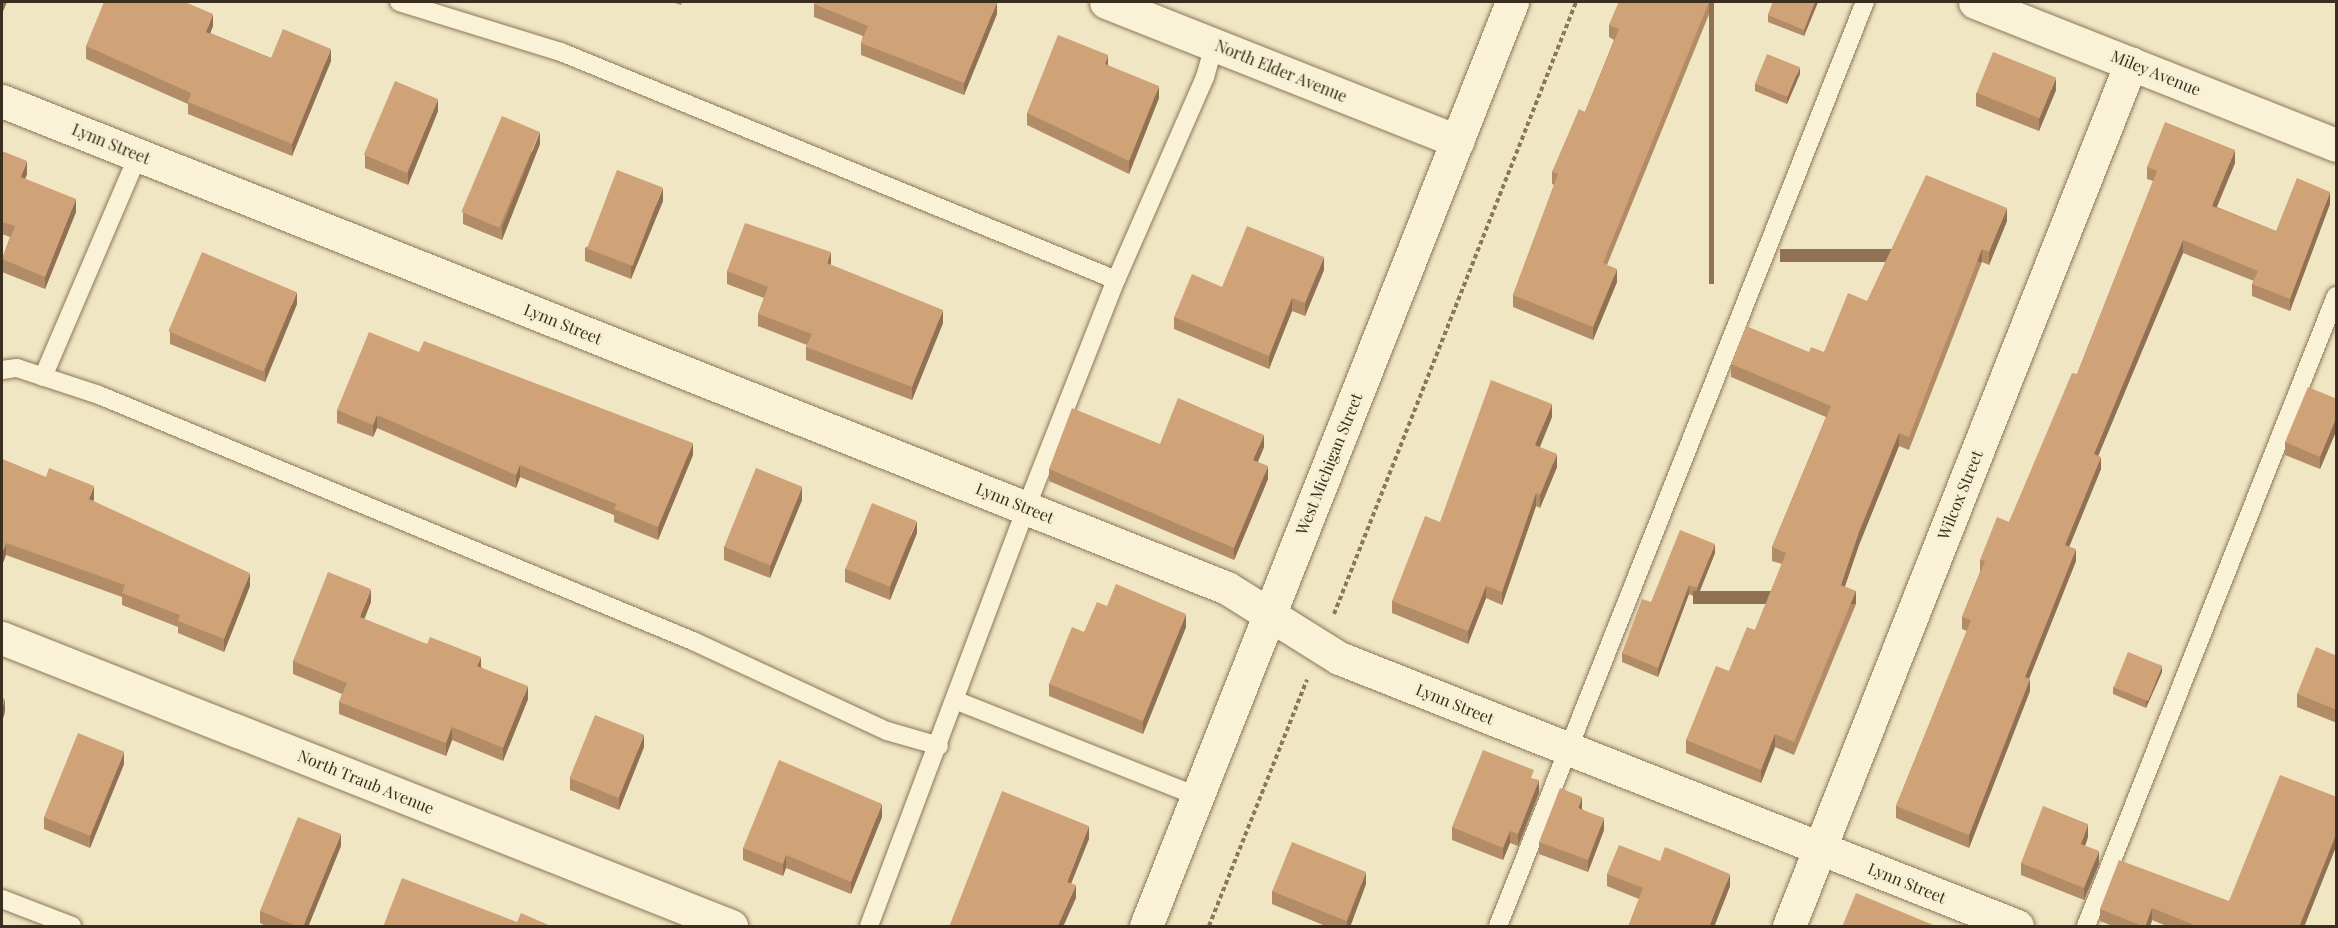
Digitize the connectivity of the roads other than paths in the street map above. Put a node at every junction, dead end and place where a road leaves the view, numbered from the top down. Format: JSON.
{"nodes":[{"id":1,"x":399,"y":2,"type":"edge"},
{"id":2,"x":1106,"y":2,"type":"edge"},
{"id":3,"x":1512,"y":2,"type":"edge"},
{"id":4,"x":1865,"y":2,"type":"edge"},
{"id":5,"x":1975,"y":2,"type":"edge"},
{"id":6,"x":1214,"y":45,"type":"junction"},
{"id":7,"x":2130,"y":63,"type":"junction"},
{"id":8,"x":2,"y":101,"type":"edge"},
{"id":9,"x":1457,"y":141,"type":"junction"},
{"id":10,"x":2337,"y":145,"type":"edge"},
{"id":11,"x":138,"y":155,"type":"junction"},
{"id":12,"x":1116,"y":280,"type":"junction"},
{"id":13,"x":2337,"y":296,"type":"edge"},
{"id":14,"x":2,"y":370,"type":"edge"},
{"id":15,"x":43,"y":376,"type":"junction"},
{"id":16,"x":1026,"y":508,"type":"junction"},
{"id":17,"x":1270,"y":614,"type":"junction"},
{"id":18,"x":2,"y":638,"type":"edge"},
{"id":19,"x":957,"y":701,"type":"junction"},
{"id":20,"x":939,"y":746,"type":"junction"},
{"id":21,"x":1569,"y":749,"type":"junction"},
{"id":22,"x":1197,"y":795,"type":"junction"},
{"id":23,"x":1820,"y":848,"type":"junction"},
{"id":24,"x":2,"y":899,"type":"edge"},
{"id":25,"x":72,"y":927,"type":"edge"},
{"id":26,"x":731,"y":927,"type":"edge"},
{"id":27,"x":869,"y":927,"type":"edge"},
{"id":28,"x":1146,"y":927,"type":"edge"},
{"id":29,"x":1497,"y":927,"type":"edge"},
{"id":30,"x":1789,"y":927,"type":"edge"},
{"id":31,"x":2017,"y":927,"type":"edge"},
{"id":32,"x":2086,"y":927,"type":"edge"}],
"edges":[{"from":1,"to":12,"type":"lane"},
{"from":2,"to":6,"type":"street","name":"North Elder Avenue"},
{"from":3,"to":9,"type":"street","name":"West Michigan Street"},
{"from":4,"to":21,"type":"lane"},
{"from":5,"to":7,"type":"street","name":"Miley Avenue"},
{"from":6,"to":9,"type":"street","name":"North Elder Avenue"},
{"from":6,"to":12,"type":"lane"},
{"from":7,"to":10,"type":"street","name":"Miley Avenue"},
{"from":7,"to":23,"type":"street","name":"Wilcox Street"},
{"from":8,"to":11,"type":"street","name":"Lynn Street"},
{"from":9,"to":17,"type":"street","name":"West Michigan Street"},
{"from":11,"to":15,"type":"lane"},
{"from":11,"to":16,"type":"street","name":"Lynn Street"},
{"from":12,"to":16,"type":"lane"},
{"from":13,"to":32,"type":"lane"},
{"from":14,"to":15,"type":"lane"},
{"from":15,"to":20,"type":"lane"},
{"from":16,"to":17,"type":"street","name":"Lynn Street"},
{"from":16,"to":19,"type":"lane"},
{"from":17,"to":21,"type":"street","name":"Lynn Street"},
{"from":17,"to":22,"type":"street","name":"West Michigan Street"},
{"from":18,"to":26,"type":"street","name":"North Traub Avenue"},
{"from":19,"to":20,"type":"lane"},
{"from":19,"to":22,"type":"lane"},
{"from":20,"to":27,"type":"lane"},
{"from":21,"to":23,"type":"street","name":"Lynn Street"},
{"from":21,"to":29,"type":"lane"},
{"from":22,"to":28,"type":"street","name":"West Michigan Street"},
{"from":23,"to":30,"type":"street","name":"Wilcox Street"},
{"from":23,"to":31,"type":"street","name":"Lynn Street"},
{"from":24,"to":25,"type":"lane"}]}
